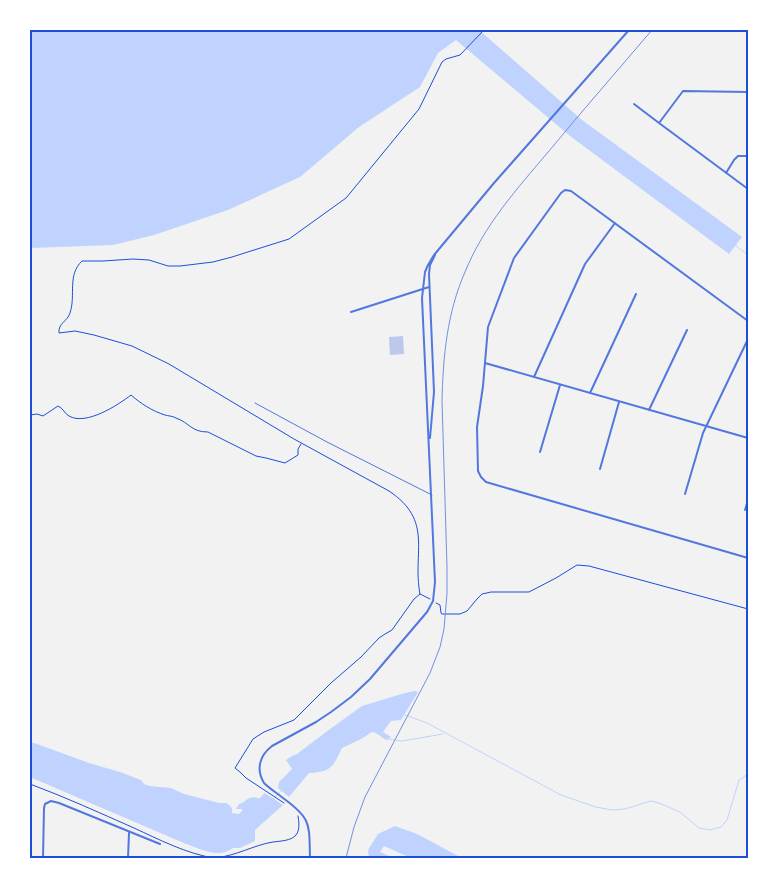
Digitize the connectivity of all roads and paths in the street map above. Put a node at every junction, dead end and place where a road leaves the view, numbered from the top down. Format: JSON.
{"nodes":[{"id":1,"x":629,"y":30,"type":"edge"},
{"id":2,"x":483,"y":31,"type":"edge"},
{"id":3,"x":748,"y":92,"type":"edge"},
{"id":4,"x":634,"y":104,"type":"dead end"},
{"id":5,"x":659,"y":123,"type":"junction"},
{"id":6,"x":748,"y":156,"type":"edge"},
{"id":7,"x":726,"y":173,"type":"junction"},
{"id":8,"x":748,"y":189,"type":"edge"},
{"id":9,"x":615,"y":223,"type":"junction"},
{"id":10,"x":439,"y":248,"type":"junction"},
{"id":11,"x":429,"y":287,"type":"junction"},
{"id":12,"x":422,"y":288,"type":"junction"},
{"id":13,"x":636,"y":294,"type":"dead end"},
{"id":14,"x":351,"y":312,"type":"dead end"},
{"id":15,"x":748,"y":321,"type":"edge"},
{"id":16,"x":687,"y":330,"type":"dead end"},
{"id":17,"x":748,"y":339,"type":"edge"},
{"id":18,"x":485,"y":363,"type":"junction"},
{"id":19,"x":534,"y":377,"type":"junction"},
{"id":20,"x":560,"y":384,"type":"junction"},
{"id":21,"x":590,"y":393,"type":"junction"},
{"id":22,"x":619,"y":401,"type":"junction"},
{"id":23,"x":254,"y":403,"type":"dead end"},
{"id":24,"x":649,"y":410,"type":"junction"},
{"id":25,"x":30,"y":415,"type":"edge"},
{"id":26,"x":706,"y":426,"type":"junction"},
{"id":27,"x":748,"y":438,"type":"edge"},
{"id":28,"x":301,"y":444,"type":"junction"},
{"id":29,"x":430,"y":447,"type":"junction"},
{"id":30,"x":540,"y":452,"type":"dead end"},
{"id":31,"x":600,"y":469,"type":"dead end"},
{"id":32,"x":686,"y":494,"type":"dead end"},
{"id":33,"x":432,"y":495,"type":"junction"},
{"id":34,"x":748,"y":500,"type":"edge"},
{"id":35,"x":745,"y":510,"type":"dead end"},
{"id":36,"x":748,"y":558,"type":"edge"},
{"id":37,"x":420,"y":594,"type":"junction"},
{"id":38,"x":433,"y":601,"type":"junction"},
{"id":39,"x":748,"y":609,"type":"edge"},
{"id":40,"x":30,"y":784,"type":"edge"},
{"id":41,"x":285,"y":804,"type":"dead end"},
{"id":42,"x":298,"y":814,"type":"dead end"},
{"id":43,"x":129,"y":832,"type":"junction"},
{"id":44,"x":160,"y":844,"type":"dead end"},
{"id":45,"x":43,"y":858,"type":"edge"},
{"id":46,"x":128,"y":858,"type":"edge"},
{"id":47,"x":215,"y":858,"type":"edge"},
{"id":48,"x":310,"y":858,"type":"edge"}],
"edges":[{"from":1,"to":10,"type":"street"},
{"from":2,"to":28,"type":"path"},
{"from":3,"to":5,"type":"street"},
{"from":4,"to":5,"type":"street"},
{"from":5,"to":7,"type":"street"},
{"from":6,"to":7,"type":"street"},
{"from":7,"to":8,"type":"street"},
{"from":9,"to":15,"type":"street"},
{"from":9,"to":18,"type":"street"},
{"from":9,"to":19,"type":"street"},
{"from":10,"to":11,"type":"street"},
{"from":10,"to":12,"type":"street"},
{"from":11,"to":12,"type":"street"},
{"from":11,"to":29,"type":"street"},
{"from":12,"to":14,"type":"street"},
{"from":12,"to":29,"type":"street"},
{"from":13,"to":21,"type":"street"},
{"from":16,"to":24,"type":"street"},
{"from":17,"to":26,"type":"street"},
{"from":18,"to":19,"type":"street"},
{"from":18,"to":36,"type":"street"},
{"from":19,"to":20,"type":"street"},
{"from":20,"to":21,"type":"street"},
{"from":20,"to":30,"type":"street"},
{"from":21,"to":22,"type":"street"},
{"from":22,"to":24,"type":"street"},
{"from":22,"to":31,"type":"street"},
{"from":23,"to":33,"type":"lane"},
{"from":24,"to":26,"type":"street"},
{"from":25,"to":28,"type":"path"},
{"from":26,"to":27,"type":"street"},
{"from":26,"to":32,"type":"street"},
{"from":28,"to":37,"type":"path"},
{"from":29,"to":33,"type":"street"},
{"from":33,"to":38,"type":"street"},
{"from":34,"to":35,"type":"street"},
{"from":37,"to":38,"type":"path"},
{"from":37,"to":41,"type":"path"},
{"from":38,"to":39,"type":"path"},
{"from":38,"to":48,"type":"street"},
{"from":40,"to":47,"type":"path"},
{"from":42,"to":47,"type":"path"},
{"from":43,"to":44,"type":"street"},
{"from":43,"to":45,"type":"street"},
{"from":43,"to":46,"type":"street"}]}
